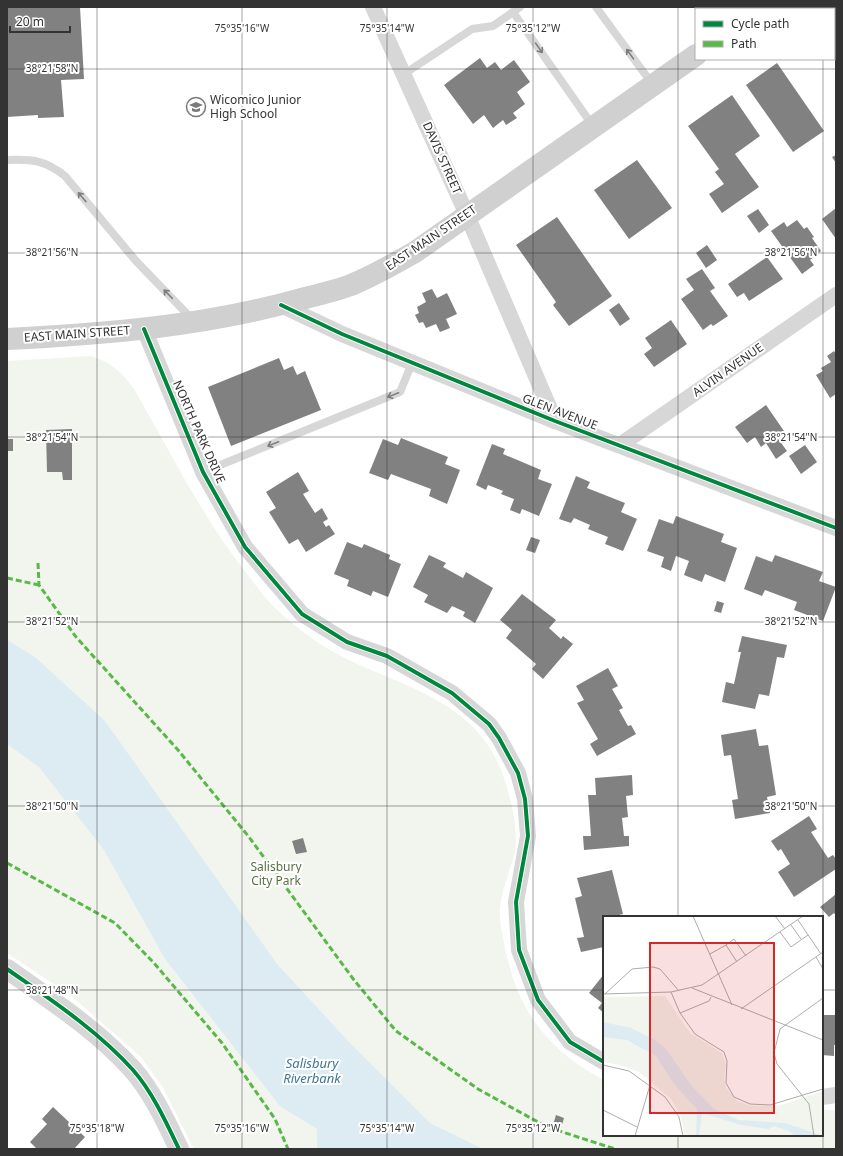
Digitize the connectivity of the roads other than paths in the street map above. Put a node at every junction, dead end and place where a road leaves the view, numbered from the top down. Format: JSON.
{"nodes":[{"id":1,"x":374,"y":7,"type":"edge"},
{"id":2,"x":596,"y":7,"type":"edge"},
{"id":3,"x":516,"y":9,"type":"edge"},
{"id":4,"x":695,"y":56,"type":"edge"},
{"id":5,"x":404,"y":74,"type":"junction"},
{"id":6,"x":653,"y":85,"type":"junction"},
{"id":7,"x":593,"y":127,"type":"junction"},
{"id":8,"x":7,"y":160,"type":"edge"},
{"id":9,"x":467,"y":215,"type":"junction"},
{"id":10,"x":836,"y":295,"type":"edge"},
{"id":11,"x":282,"y":304,"type":"junction"},
{"id":12,"x":195,"y":322,"type":"junction"},
{"id":13,"x":144,"y":329,"type":"junction"},
{"id":14,"x":7,"y":339,"type":"edge"},
{"id":15,"x":412,"y":363,"type":"junction"},
{"id":16,"x":555,"y":421,"type":"junction"},
{"id":17,"x":620,"y":445,"type":"junction"},
{"id":18,"x":203,"y":472,"type":"junction"},
{"id":19,"x":836,"y":528,"type":"edge"},
{"id":20,"x":7,"y":969,"type":"edge"},
{"id":21,"x":603,"y":1061,"type":"edge"},
{"id":22,"x":836,"y":1095,"type":"edge"},
{"id":23,"x":823,"y":1097,"type":"edge"},
{"id":24,"x":179,"y":1149,"type":"edge"}],
"edges":[{"from":1,"to":5,"type":"street","name":"DAVIS STREET"},
{"from":6,"to":2,"type":"lane","one_way":true},
{"from":3,"to":5,"type":"lane"},
{"from":3,"to":7,"type":"lane","one_way":true},
{"from":4,"to":6,"type":"main road","name":"EAST MAIN STREET"},
{"from":5,"to":9,"type":"street","name":"DAVIS STREET"},
{"from":6,"to":7,"type":"main road","name":"EAST MAIN STREET"},
{"from":7,"to":9,"type":"main road","name":"EAST MAIN STREET"},
{"from":12,"to":8,"type":"lane","one_way":true},
{"from":9,"to":11,"type":"main road","name":"EAST MAIN STREET"},
{"from":9,"to":16,"type":"street","name":"DAVIS STREET"},
{"from":10,"to":17,"type":"street","name":"ALVIN AVENUE"},
{"from":11,"to":12,"type":"main road","name":"EAST MAIN STREET"},
{"from":11,"to":15,"type":"street","name":"GLEN AVENUE"},
{"from":12,"to":13,"type":"main road","name":"EAST MAIN STREET"},
{"from":13,"to":14,"type":"main road","name":"EAST MAIN STREET"},
{"from":13,"to":18,"type":"street","name":"NORTH PARK DRIVE"},
{"from":15,"to":16,"type":"street","name":"GLEN AVENUE"},
{"from":15,"to":18,"type":"lane","one_way":true},
{"from":16,"to":17,"type":"street","name":"GLEN AVENUE"},
{"from":17,"to":19,"type":"street","name":"GLEN AVENUE"},
{"from":18,"to":21,"type":"street","name":"NORTH PARK DRIVE"},
{"from":20,"to":24,"type":"street"},
{"from":22,"to":23,"type":"street"}]}
